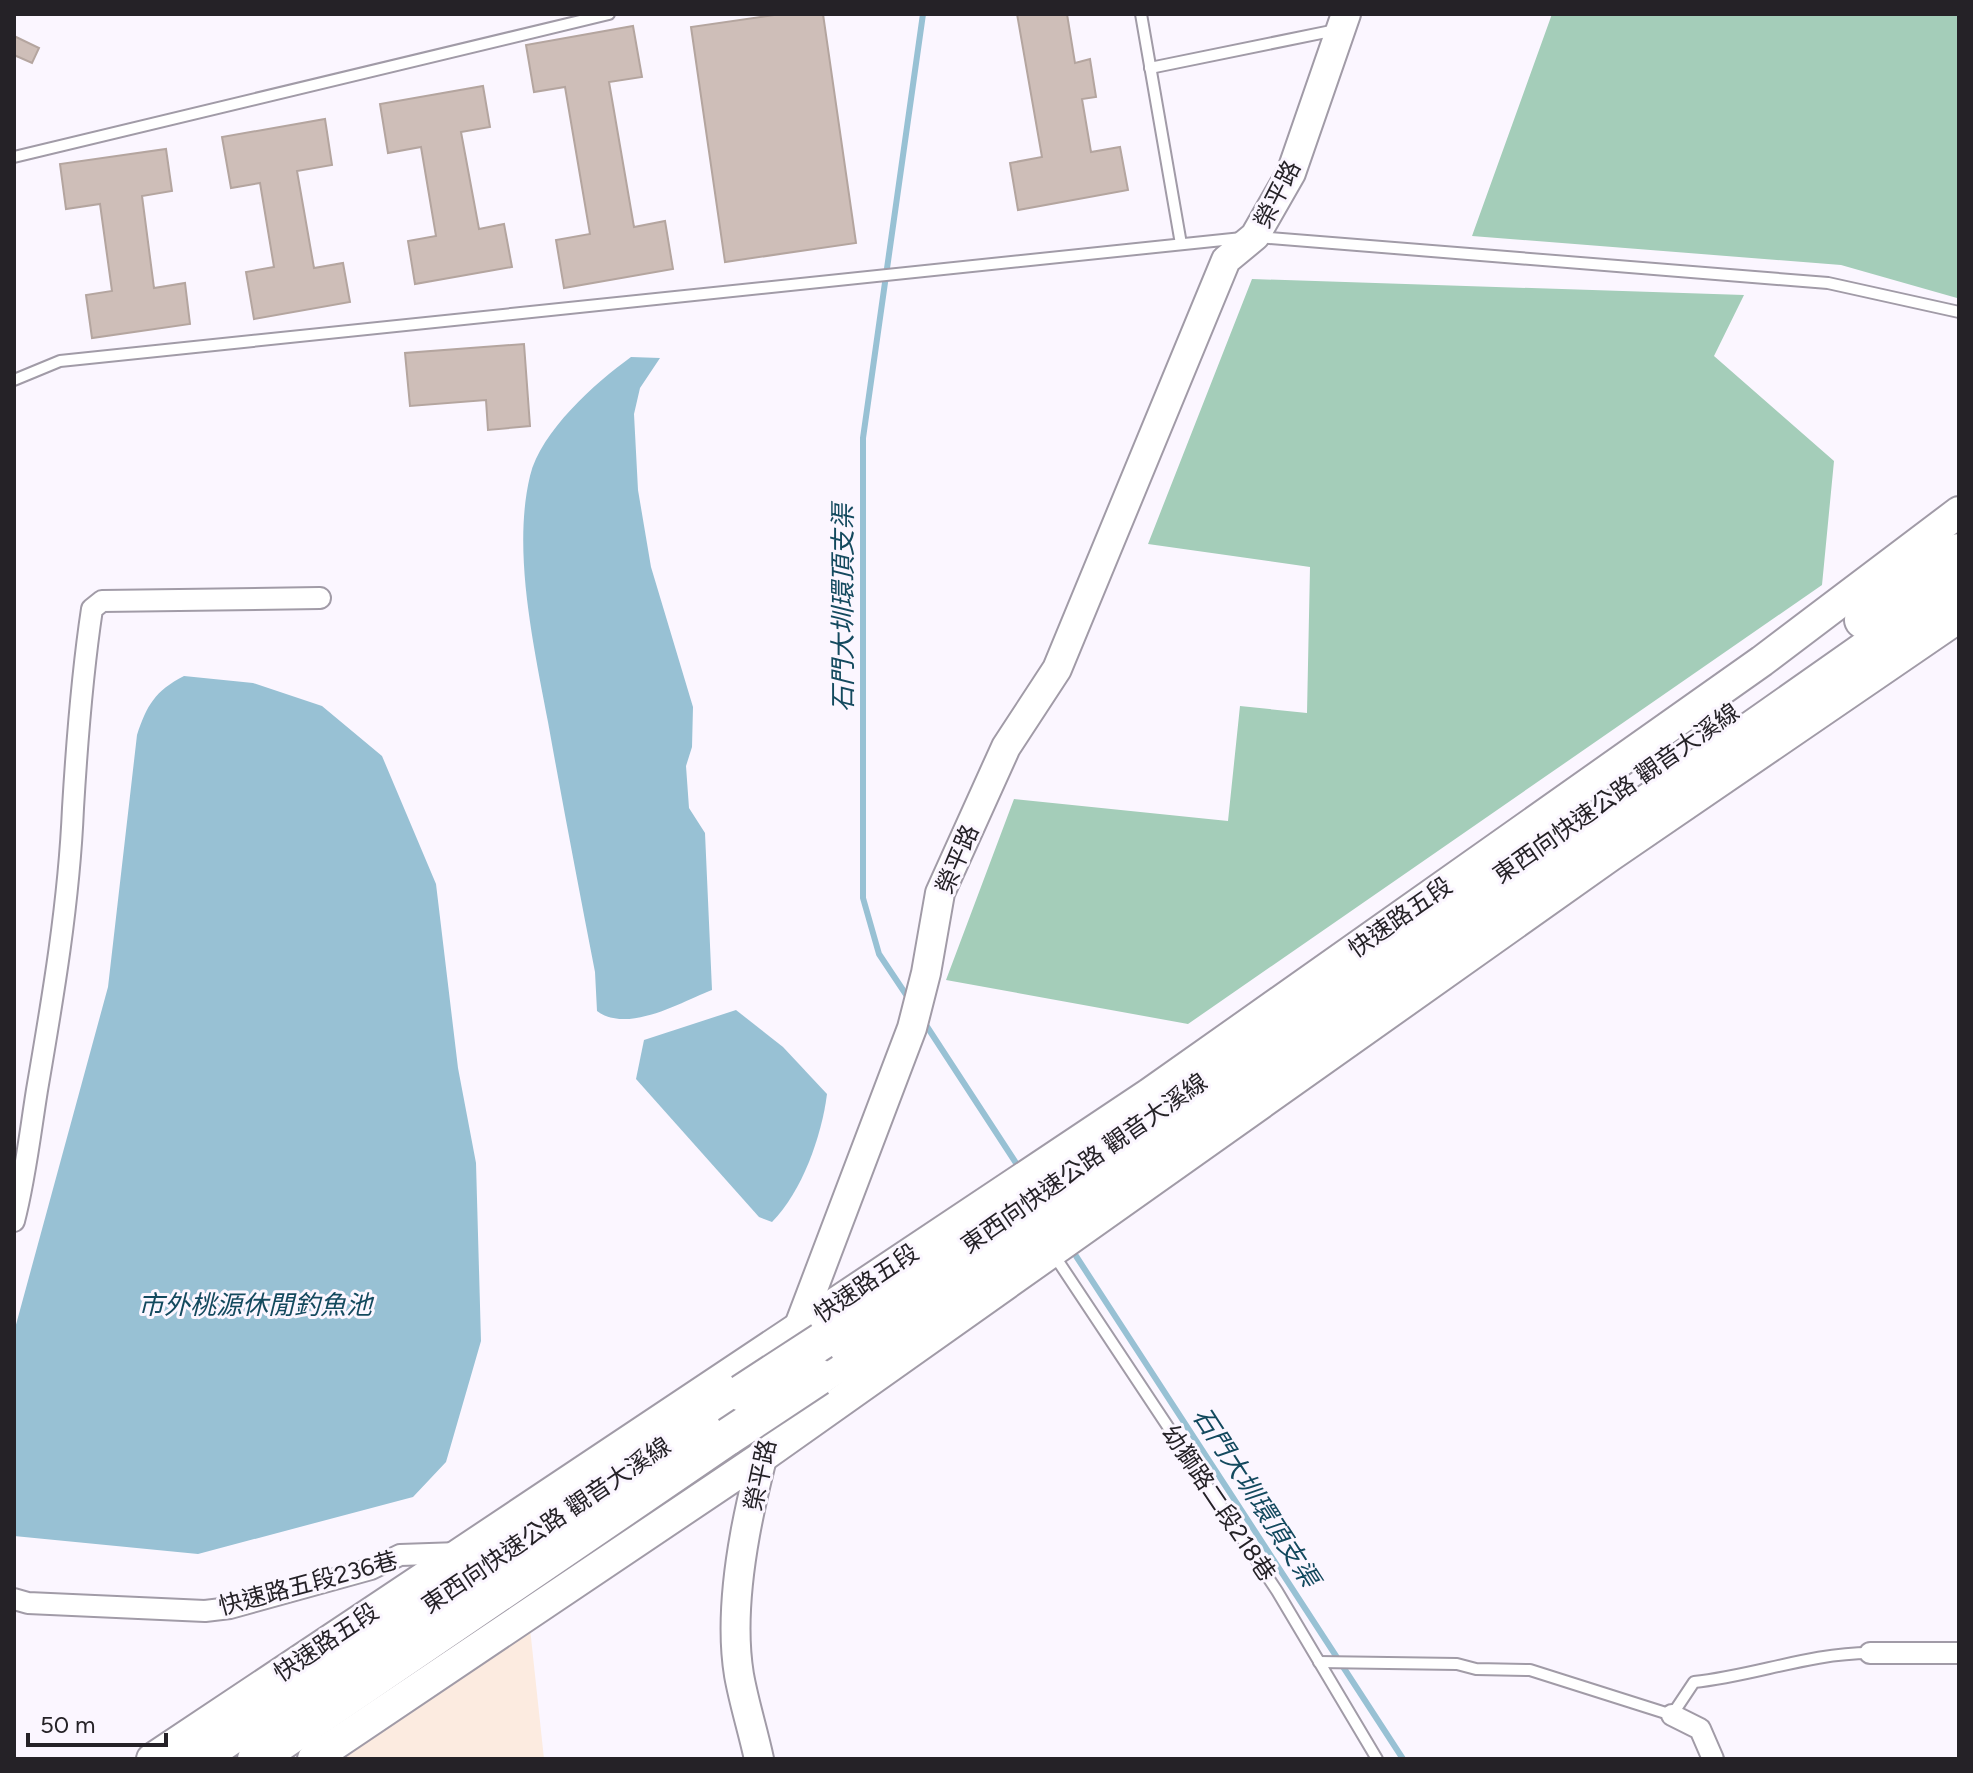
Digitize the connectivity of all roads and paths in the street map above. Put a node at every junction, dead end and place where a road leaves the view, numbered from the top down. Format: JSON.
{"nodes":[{"id":1,"x":609,"y":14,"type":"edge"},
{"id":2,"x":1141,"y":14,"type":"edge"},
{"id":3,"x":1343,"y":22,"type":"edge"},
{"id":4,"x":1150,"y":68,"type":"junction"},
{"id":5,"x":14,"y":157,"type":"edge"},
{"id":6,"x":1255,"y":236,"type":"junction"},
{"id":7,"x":1181,"y":244,"type":"junction"},
{"id":8,"x":1959,"y":312,"type":"edge"},
{"id":9,"x":14,"y":380,"type":"edge"},
{"id":10,"x":1959,"y":512,"type":"edge"},
{"id":11,"x":1959,"y":552,"type":"edge"},
{"id":12,"x":1959,"y":584,"type":"edge"},
{"id":13,"x":320,"y":598,"type":"dead end"},
{"id":14,"x":1959,"y":617,"type":"edge"},
{"id":15,"x":1046,"y":1217,"type":"junction"},
{"id":16,"x":14,"y":1221,"type":"edge"},
{"id":17,"x":809,"y":1335,"type":"junction"},
{"id":18,"x":762,"y":1457,"type":"junction"},
{"id":19,"x":459,"y":1553,"type":"junction"},
{"id":20,"x":14,"y":1599,"type":"edge"},
{"id":21,"x":1870,"y":1653,"type":"joint"},
{"id":22,"x":1959,"y":1653,"type":"edge"},
{"id":23,"x":1325,"y":1662,"type":"junction"},
{"id":24,"x":1672,"y":1715,"type":"junction"},
{"id":25,"x":152,"y":1759,"type":"edge"},
{"id":26,"x":197,"y":1759,"type":"edge"},
{"id":27,"x":256,"y":1759,"type":"edge"},
{"id":28,"x":313,"y":1759,"type":"edge"},
{"id":29,"x":759,"y":1759,"type":"edge"},
{"id":30,"x":1377,"y":1759,"type":"edge"},
{"id":31,"x":1713,"y":1759,"type":"edge"}],
"edges":[{"from":1,"to":5,"type":"lane"},
{"from":2,"to":4,"type":"lane"},
{"from":3,"to":4,"type":"lane"},
{"from":3,"to":6,"type":"street","name":"榮平路"},
{"from":4,"to":7,"type":"lane"},
{"from":6,"to":7,"type":"lane"},
{"from":6,"to":8,"type":"lane"},
{"from":6,"to":17,"type":"street","name":"榮平路"},
{"from":7,"to":9,"type":"lane"},
{"from":10,"to":17,"type":"main road","name":"快速路五段"},
{"from":11,"to":15,"type":"highway","name":"東西向快速公路 觀音大溪線"},
{"from":12,"to":15,"type":"highway","name":"東西向快速公路 觀音大溪線"},
{"from":13,"to":16,"type":"street"},
{"from":14,"to":15,"type":"main road"},
{"from":15,"to":17,"type":"highway","name":"東西向快速公路 觀音大溪線"},
{"from":15,"to":18,"type":"main road"},
{"from":15,"to":23,"type":"lane","name":"幼獅路二段218巷"},
{"from":15,"to":27,"type":"highway","name":"東西向快速公路 觀音大溪線","bridge":true},
{"from":17,"to":18,"type":"street","name":"榮平路"},
{"from":17,"to":19,"type":"main road","name":"快速路五段"},
{"from":17,"to":26,"type":"highway","name":"東西向快速公路 觀音大溪線","bridge":true},
{"from":18,"to":28,"type":"main road"},
{"from":18,"to":29,"type":"street","name":"榮平路"},
{"from":19,"to":20,"type":"street","name":"快速路五段236巷"},
{"from":19,"to":25,"type":"main road","name":"快速路五段"},
{"from":21,"to":22,"type":"street"},
{"from":21,"to":24,"type":"lane"},
{"from":23,"to":24,"type":"lane"},
{"from":23,"to":30,"type":"lane","name":"幼獅路二段218巷"},
{"from":24,"to":31,"type":"street"}]}
